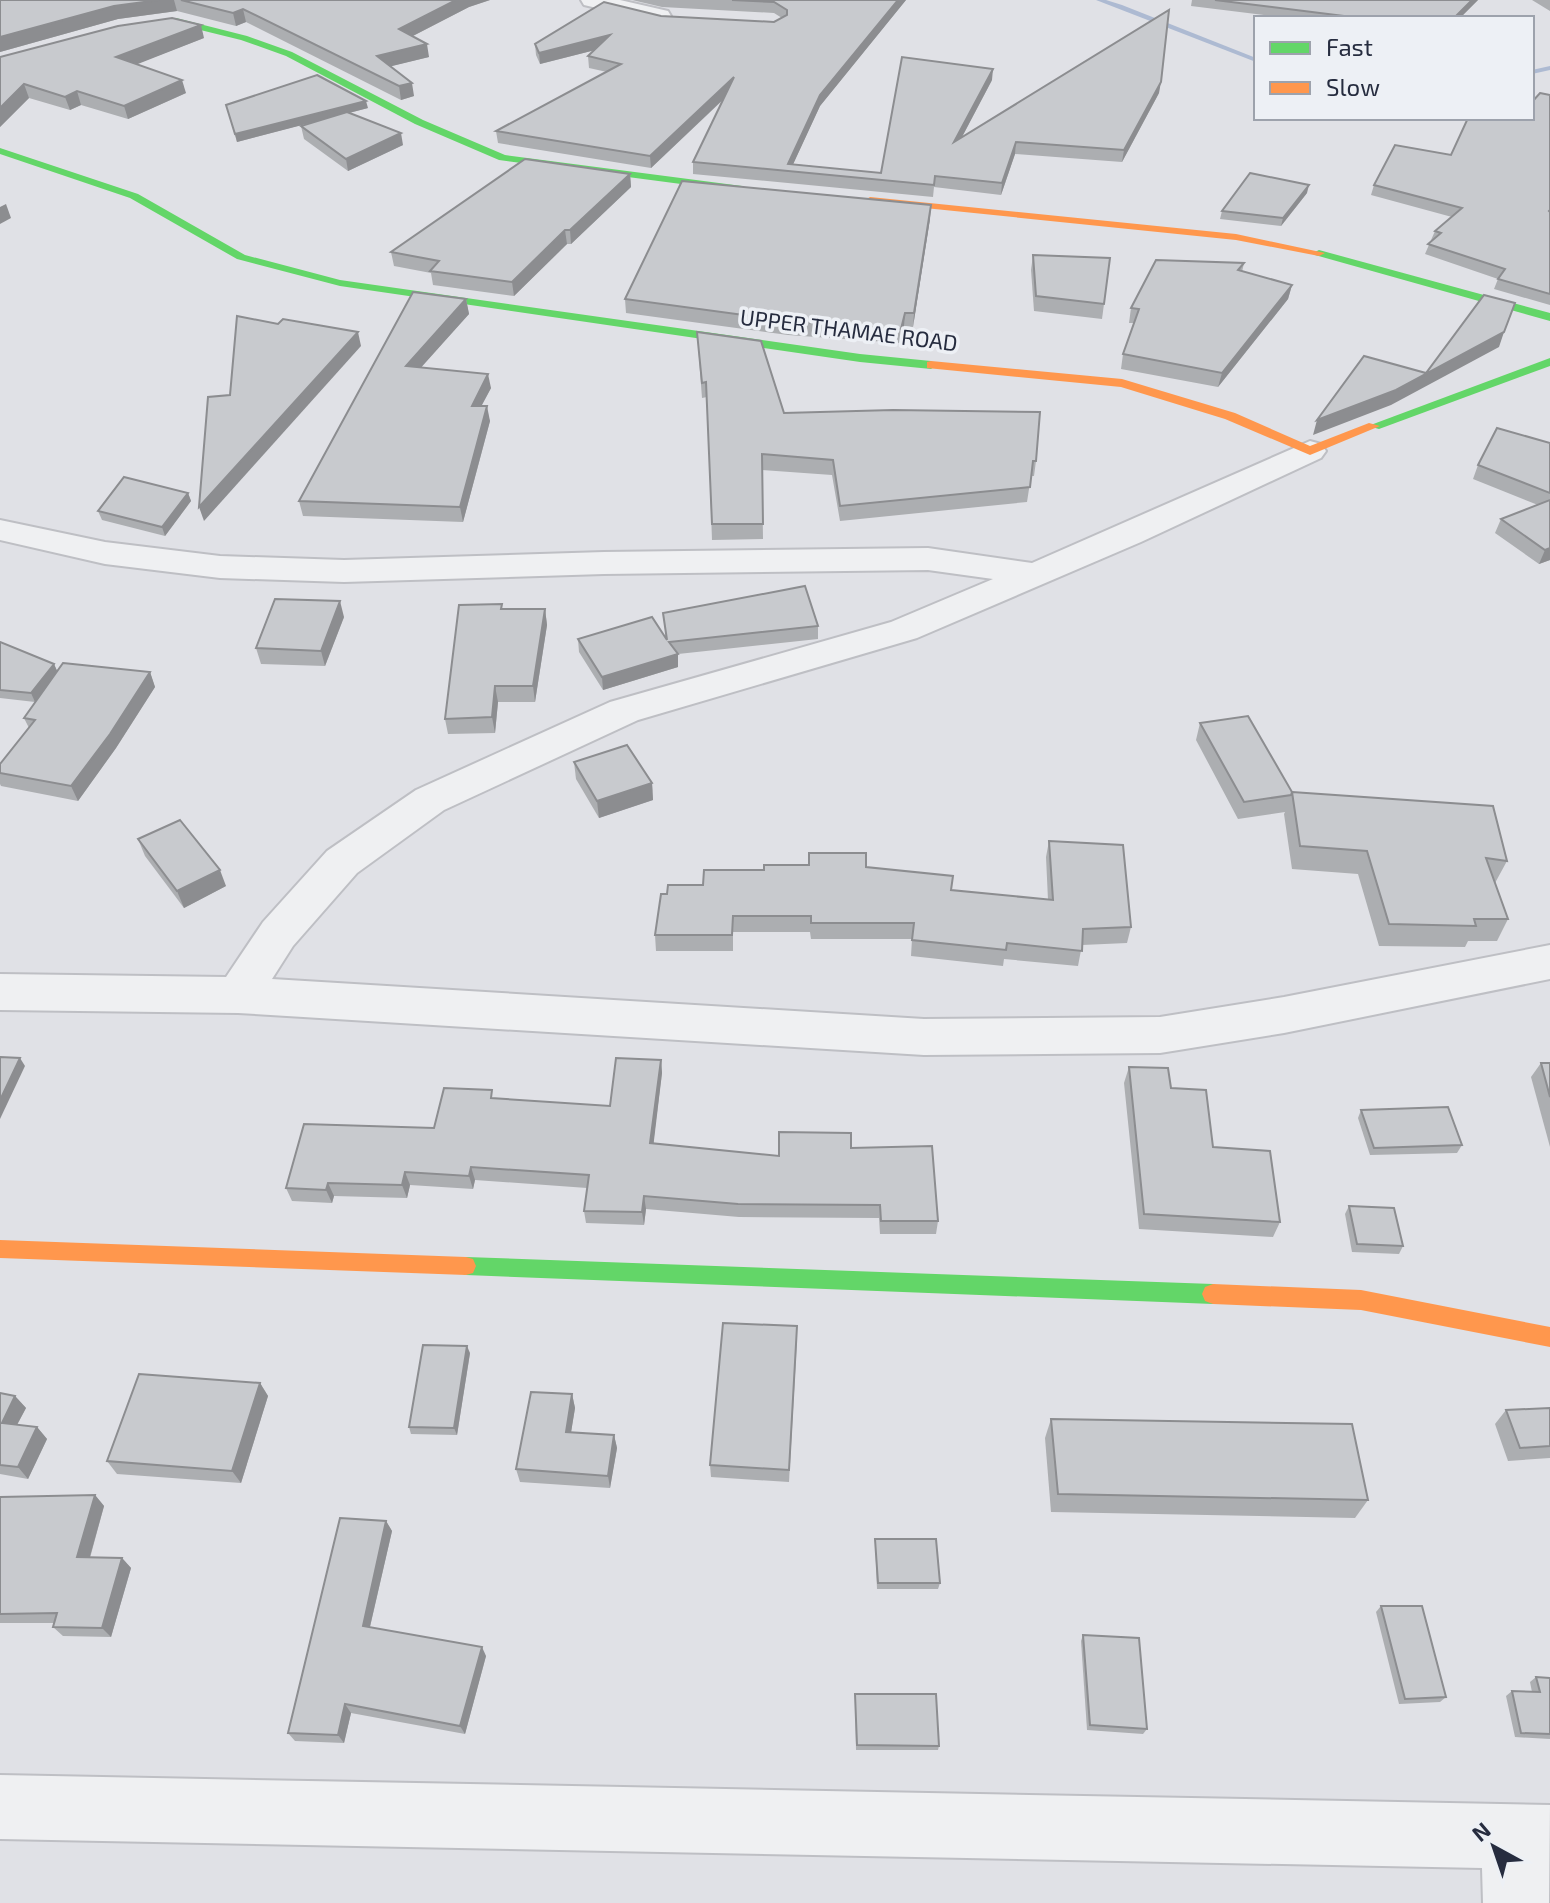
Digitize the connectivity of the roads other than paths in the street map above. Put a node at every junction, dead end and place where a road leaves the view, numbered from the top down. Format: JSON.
{"nodes":[{"id":1,"x":592,"y":0,"type":"edge"},
{"id":2,"x":688,"y":19,"type":"edge"},
{"id":3,"x":119,"y":29,"type":"edge"},
{"id":4,"x":0,"y":151,"type":"edge"},
{"id":5,"x":761,"y":190,"type":"edge"},
{"id":6,"x":851,"y":198,"type":"edge"},
{"id":7,"x":1550,"y":317,"type":"edge"},
{"id":8,"x":1550,"y":362,"type":"edge"},
{"id":9,"x":1310,"y":451,"type":"junction"},
{"id":10,"x":0,"y":530,"type":"edge"},
{"id":11,"x":1035,"y":574,"type":"junction"},
{"id":12,"x":1550,"y":962,"type":"edge"},
{"id":13,"x":0,"y":992,"type":"edge"},
{"id":14,"x":238,"y":995,"type":"junction"},
{"id":15,"x":0,"y":1249,"type":"edge"},
{"id":16,"x":1550,"y":1337,"type":"edge"},
{"id":17,"x":0,"y":1807,"type":"edge"},
{"id":18,"x":1532,"y":1837,"type":"edge"},
{"id":19,"x":1516,"y":1903,"type":"edge"}],
"edges":[{"from":1,"to":2,"type":"street"},
{"from":3,"to":5,"type":"street"},
{"from":4,"to":9,"type":"street","name":"UPPER THAMAE ROAD"},
{"from":6,"to":7,"type":"street"},
{"from":8,"to":9,"type":"street"},
{"from":9,"to":11,"type":"street"},
{"from":10,"to":11,"type":"street"},
{"from":11,"to":14,"type":"street"},
{"from":12,"to":14,"type":"street"},
{"from":13,"to":14,"type":"street"},
{"from":15,"to":16,"type":"street"},
{"from":17,"to":18,"type":"street"},
{"from":18,"to":19,"type":"street"}]}
